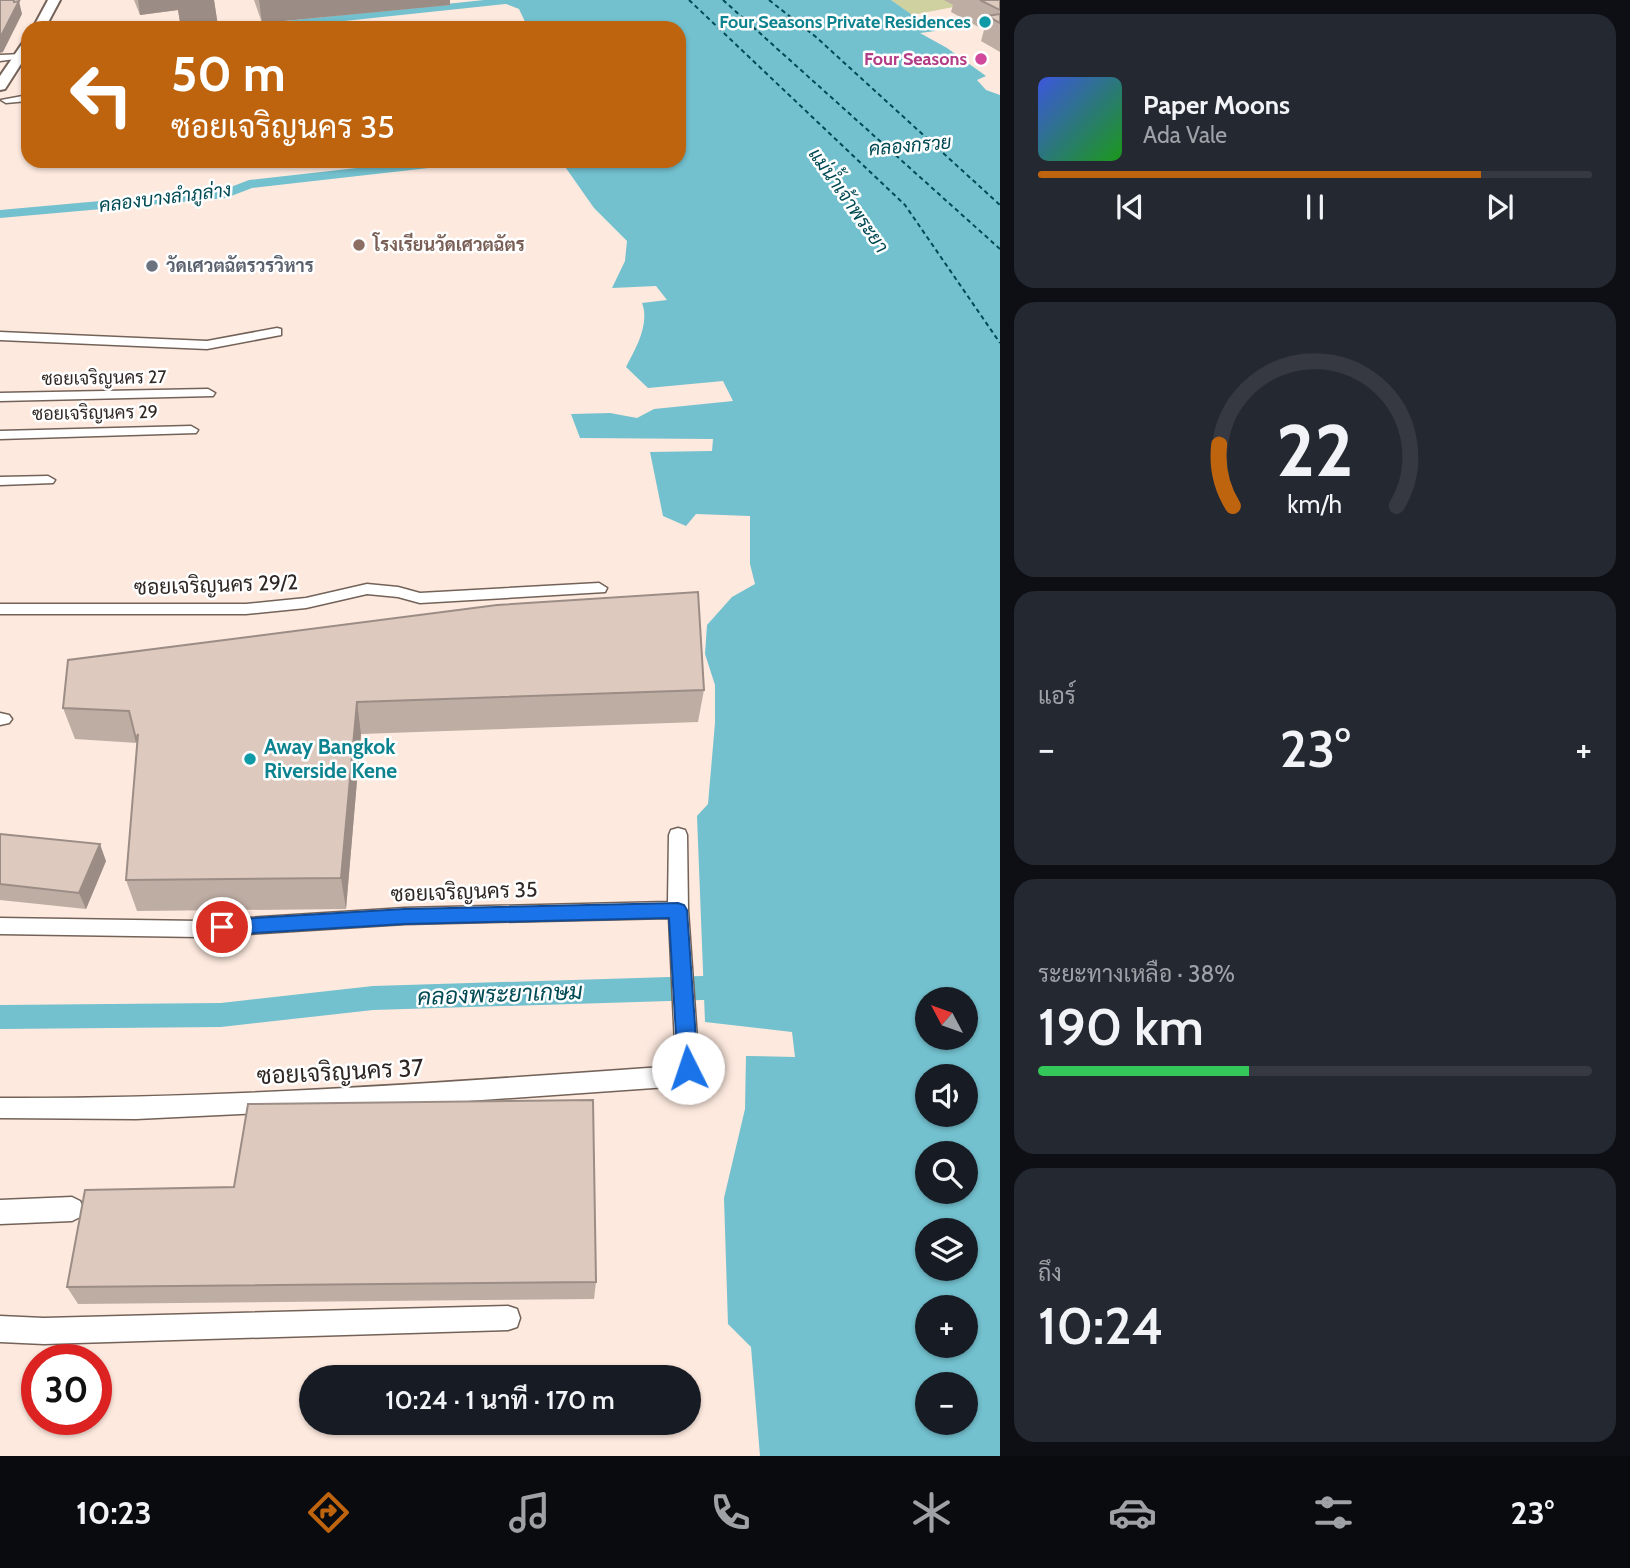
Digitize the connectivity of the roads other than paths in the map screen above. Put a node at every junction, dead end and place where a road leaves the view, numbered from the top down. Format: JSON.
{"nodes":[{"id":1,"x":54,"y":0,"type":"edge"},
{"id":2,"x":67,"y":0,"type":"edge"},
{"id":3,"x":42,"y":21,"type":"edge"},
{"id":4,"x":56,"y":21,"type":"edge"},
{"id":5,"x":21,"y":51,"type":"edge"},
{"id":6,"x":21,"y":54,"type":"edge"},
{"id":7,"x":0,"y":58,"type":"edge"},
{"id":8,"x":21,"y":83,"type":"dead end"},
{"id":9,"x":0,"y":86,"type":"edge"},
{"id":10,"x":21,"y":99,"type":"edge"},
{"id":11,"x":3,"y":102,"type":"edge"},
{"id":12,"x":277,"y":332,"type":"dead end"},
{"id":13,"x":0,"y":336,"type":"edge"},
{"id":14,"x":208,"y":393,"type":"dead end"},
{"id":15,"x":0,"y":397,"type":"edge"},
{"id":16,"x":191,"y":430,"type":"dead end"},
{"id":17,"x":0,"y":435,"type":"edge"},
{"id":18,"x":48,"y":480,"type":"dead end"},
{"id":19,"x":0,"y":481,"type":"edge"},
{"id":20,"x":599,"y":588,"type":"dead end"},
{"id":21,"x":0,"y":609,"type":"edge"},
{"id":22,"x":678,"y":835,"type":"dead end"},
{"id":23,"x":678,"y":910,"type":"junction"},
{"id":24,"x":0,"y":926,"type":"edge"},
{"id":25,"x":0,"y":1108,"type":"edge"},
{"id":26,"x":72,"y":1209,"type":"dead end"},
{"id":27,"x":0,"y":1212,"type":"edge"},
{"id":28,"x":508,"y":1318,"type":"dead end"},
{"id":29,"x":0,"y":1329,"type":"edge"}],
"edges":[{"from":1,"to":3,"type":"main road"},
{"from":2,"to":4,"type":"main road"},
{"from":5,"to":7,"type":"street"},
{"from":6,"to":9,"type":"main road"},
{"from":8,"to":11,"type":"main road"},
{"from":10,"to":11,"type":"street"},
{"from":12,"to":13,"type":"street"},
{"from":14,"to":15,"type":"street","name":"ซอยเจริญนคร 27"},
{"from":16,"to":17,"type":"street","name":"ซอยเจริญนคร 29"},
{"from":18,"to":19,"type":"street"},
{"from":20,"to":21,"type":"street","name":"ซอยเจริญนคร 29/2"},
{"from":22,"to":23,"type":"street"},
{"from":23,"to":24,"type":"street","name":"ซอยเจริญนคร 35"},
{"from":23,"to":25,"type":"street","name":"ซอยเจริญนคร 37"},
{"from":26,"to":27,"type":"street"},
{"from":28,"to":29,"type":"street"}]}
